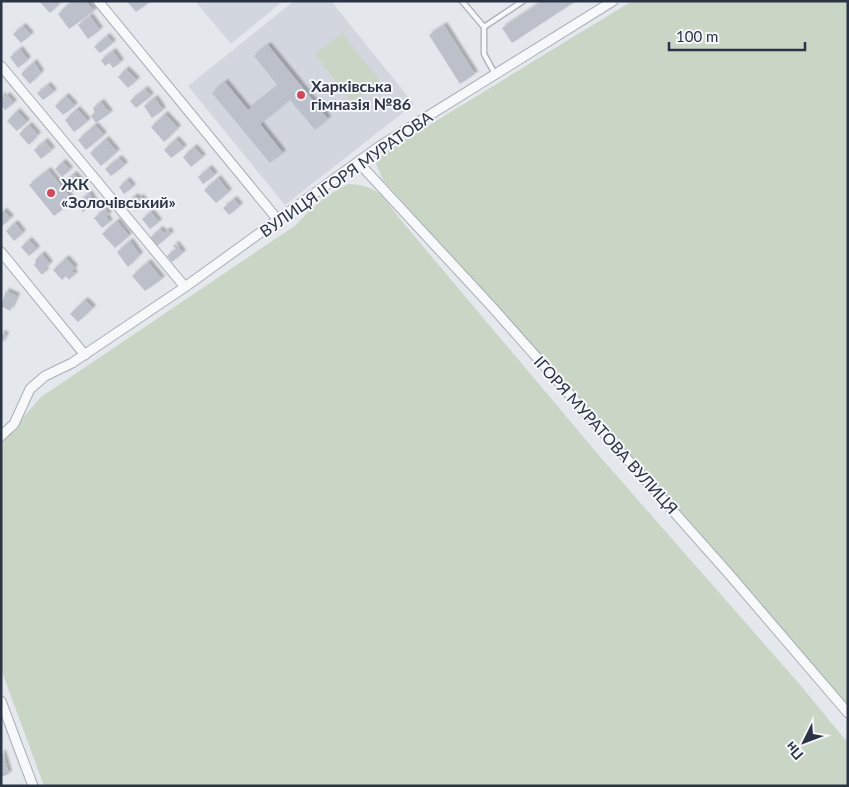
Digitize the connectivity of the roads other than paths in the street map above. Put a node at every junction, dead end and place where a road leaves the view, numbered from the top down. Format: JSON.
{"nodes":[{"id":1,"x":98,"y":1,"type":"edge"},
{"id":2,"x":462,"y":1,"type":"edge"},
{"id":3,"x":523,"y":1,"type":"edge"},
{"id":4,"x":613,"y":1,"type":"edge"},
{"id":5,"x":484,"y":27,"type":"junction"},
{"id":6,"x":1,"y":66,"type":"edge"},
{"id":7,"x":495,"y":74,"type":"junction"},
{"id":8,"x":358,"y":162,"type":"junction"},
{"id":9,"x":278,"y":220,"type":"junction"},
{"id":10,"x":1,"y":252,"type":"edge"},
{"id":11,"x":185,"y":287,"type":"junction"},
{"id":12,"x":84,"y":355,"type":"junction"},
{"id":13,"x":1,"y":436,"type":"edge"},
{"id":14,"x":1,"y":701,"type":"edge"},
{"id":15,"x":848,"y":713,"type":"edge"},
{"id":16,"x":33,"y":786,"type":"edge"}],
"edges":[{"from":1,"to":9,"type":"street"},
{"from":2,"to":5,"type":"lane"},
{"from":3,"to":5,"type":"lane"},
{"from":4,"to":7,"type":"street","name":"ВУЛИЦЯ ІГОРЯ МУРАТОВА"},
{"from":5,"to":7,"type":"lane"},
{"from":6,"to":11,"type":"street"},
{"from":7,"to":8,"type":"street","name":"ВУЛИЦЯ ІГОРЯ МУРАТОВА"},
{"from":8,"to":9,"type":"street","name":"ВУЛИЦЯ ІГОРЯ МУРАТОВА"},
{"from":8,"to":15,"type":"street","name":"ІГОРЯ МУРАТОВА ВУЛИЦЯ"},
{"from":9,"to":11,"type":"street","name":"ВУЛИЦЯ ІГОРЯ МУРАТОВА"},
{"from":10,"to":12,"type":"street"},
{"from":11,"to":12,"type":"street","name":"ВУЛИЦЯ ІГОРЯ МУРАТОВА"},
{"from":12,"to":13,"type":"street","name":"ВУЛИЦЯ ІГОРЯ МУРАТОВА"},
{"from":14,"to":16,"type":"street"}]}
